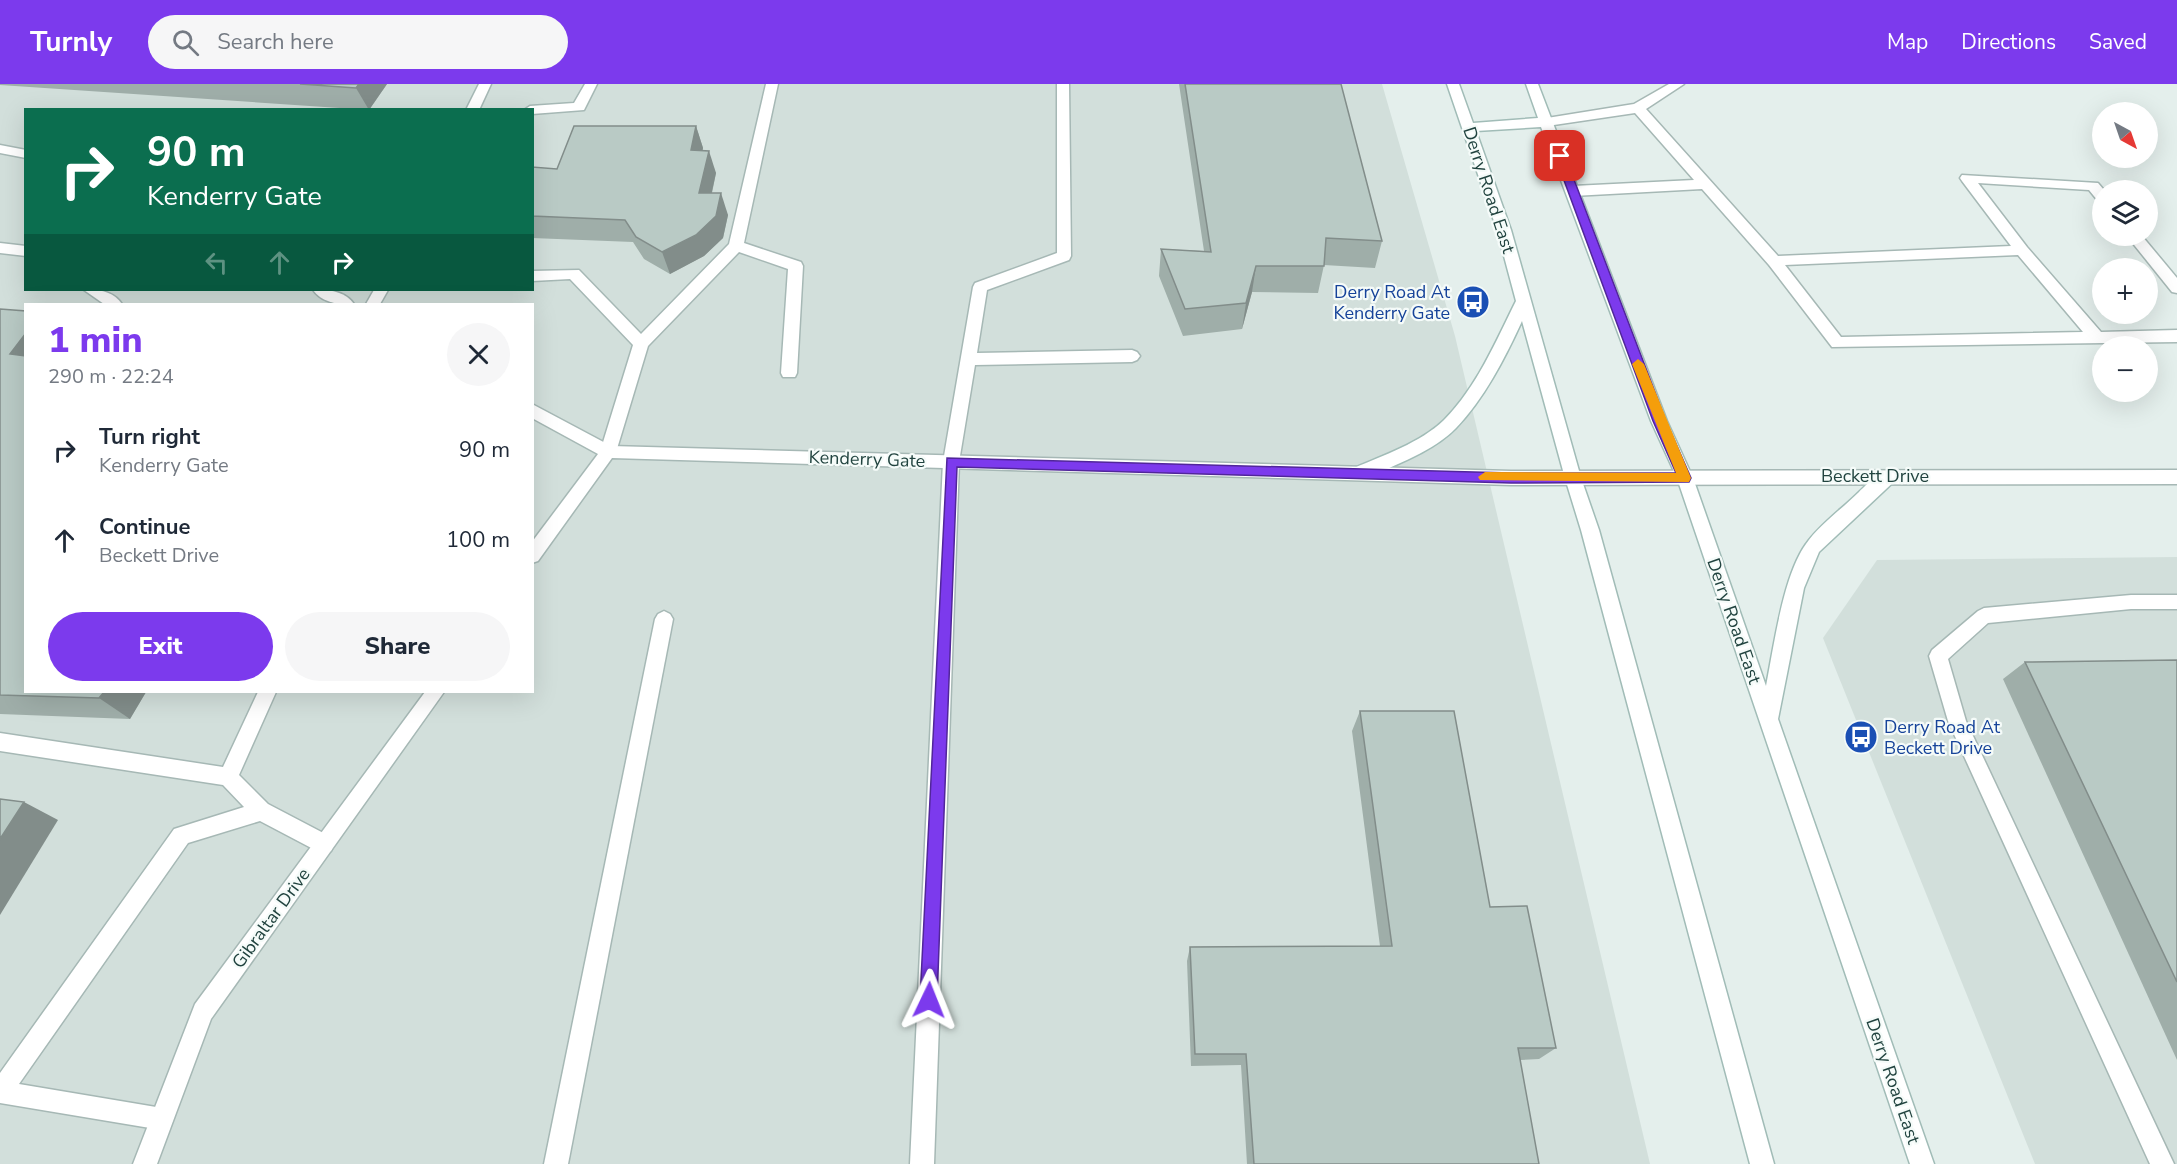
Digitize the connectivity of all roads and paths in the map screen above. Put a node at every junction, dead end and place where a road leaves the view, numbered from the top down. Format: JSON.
{"nodes":[{"id":1,"x":485,"y":84,"type":"edge"},
{"id":2,"x":591,"y":84,"type":"edge"},
{"id":3,"x":772,"y":84,"type":"edge"},
{"id":4,"x":1064,"y":84,"type":"edge"},
{"id":5,"x":1453,"y":84,"type":"edge"},
{"id":6,"x":1532,"y":84,"type":"edge"},
{"id":7,"x":1678,"y":84,"type":"edge"},
{"id":8,"x":473,"y":108,"type":"edge"},
{"id":9,"x":1638,"y":108,"type":"junction"},
{"id":10,"x":534,"y":110,"type":"edge"},
{"id":11,"x":1547,"y":122,"type":"junction"},
{"id":12,"x":1468,"y":127,"type":"junction"},
{"id":13,"x":0,"y":149,"type":"edge"},
{"id":14,"x":24,"y":154,"type":"edge"},
{"id":15,"x":1706,"y":184,"type":"junction"},
{"id":16,"x":2092,"y":186,"type":"edge"},
{"id":17,"x":1573,"y":190,"type":"junction"},
{"id":18,"x":736,"y":246,"type":"junction"},
{"id":19,"x":2142,"y":246,"type":"edge"},
{"id":20,"x":0,"y":248,"type":"edge"},
{"id":21,"x":2022,"y":250,"type":"junction"},
{"id":22,"x":24,"y":251,"type":"edge"},
{"id":23,"x":1774,"y":261,"type":"junction"},
{"id":24,"x":534,"y":276,"type":"edge"},
{"id":25,"x":2177,"y":288,"type":"edge"},
{"id":26,"x":93,"y":291,"type":"edge"},
{"id":27,"x":322,"y":291,"type":"edge"},
{"id":28,"x":1522,"y":302,"type":"junction"},
{"id":29,"x":113,"y":303,"type":"edge"},
{"id":30,"x":345,"y":303,"type":"edge"},
{"id":31,"x":2095,"y":336,"type":"edge"},
{"id":32,"x":2158,"y":336,"type":"edge"},
{"id":33,"x":2177,"y":336,"type":"edge"},
{"id":34,"x":2092,"y":337,"type":"edge"},
{"id":35,"x":641,"y":344,"type":"junction"},
{"id":36,"x":1132,"y":356,"type":"dead end"},
{"id":37,"x":968,"y":358,"type":"junction"},
{"id":38,"x":789,"y":373,"type":"dead end"},
{"id":39,"x":534,"y":411,"type":"edge"},
{"id":40,"x":608,"y":452,"type":"junction"},
{"id":41,"x":951,"y":462,"type":"junction"},
{"id":42,"x":1360,"y":473,"type":"junction"},
{"id":43,"x":1892,"y":476,"type":"junction"},
{"id":44,"x":2177,"y":477,"type":"edge"},
{"id":45,"x":1573,"y":478,"type":"junction"},
{"id":46,"x":1684,"y":478,"type":"junction"},
{"id":47,"x":534,"y":553,"type":"edge"},
{"id":48,"x":2177,"y":602,"type":"edge"},
{"id":49,"x":664,"y":619,"type":"dead end"},
{"id":50,"x":267,"y":693,"type":"edge"},
{"id":51,"x":434,"y":693,"type":"edge"},
{"id":52,"x":1768,"y":720,"type":"junction"},
{"id":53,"x":0,"y":742,"type":"edge"},
{"id":54,"x":228,"y":777,"type":"junction"},
{"id":55,"x":261,"y":811,"type":"junction"},
{"id":56,"x":324,"y":844,"type":"junction"},
{"id":57,"x":0,"y":1092,"type":"edge"},
{"id":58,"x":162,"y":1119,"type":"junction"},
{"id":59,"x":145,"y":1164,"type":"edge"},
{"id":60,"x":556,"y":1164,"type":"edge"},
{"id":61,"x":922,"y":1164,"type":"edge"},
{"id":62,"x":1762,"y":1164,"type":"edge"},
{"id":63,"x":1922,"y":1164,"type":"edge"},
{"id":64,"x":2162,"y":1164,"type":"edge"}],
"edges":[{"from":1,"to":8,"type":"main road"},
{"from":2,"to":10,"type":"main road"},
{"from":3,"to":18,"type":"main road"},
{"from":4,"to":37,"type":"main road"},
{"from":5,"to":12,"type":"main road","name":"Derry Road East"},
{"from":6,"to":11,"type":"main road","name":"Derry Road East"},
{"from":7,"to":9,"type":"main road"},
{"from":9,"to":11,"type":"main road"},
{"from":9,"to":15,"type":"main road"},
{"from":11,"to":12,"type":"main road"},
{"from":11,"to":17,"type":"main road","name":"Derry Road East"},
{"from":12,"to":28,"type":"main road","name":"Derry Road East"},
{"from":13,"to":14,"type":"main road"},
{"from":15,"to":17,"type":"main road"},
{"from":15,"to":23,"type":"main road"},
{"from":16,"to":21,"type":"main road"},
{"from":17,"to":46,"type":"main road","name":"Derry Road East"},
{"from":18,"to":35,"type":"main road"},
{"from":18,"to":38,"type":"main road"},
{"from":19,"to":25,"type":"main road"},
{"from":20,"to":22,"type":"main road"},
{"from":21,"to":23,"type":"main road"},
{"from":21,"to":31,"type":"main road"},
{"from":23,"to":34,"type":"main road"},
{"from":24,"to":35,"type":"main road"},
{"from":26,"to":29,"type":"main road"},
{"from":27,"to":30,"type":"main road"},
{"from":28,"to":42,"type":"main road"},
{"from":28,"to":45,"type":"main road","name":"Derry Road East"},
{"from":32,"to":33,"type":"main road"},
{"from":35,"to":40,"type":"main road"},
{"from":36,"to":37,"type":"main road"},
{"from":37,"to":41,"type":"main road"},
{"from":39,"to":40,"type":"main road","name":"Kenderry Gate"},
{"from":40,"to":41,"type":"main road","name":"Kenderry Gate"},
{"from":40,"to":47,"type":"main road"},
{"from":41,"to":42,"type":"main road","name":"Kenderry Gate"},
{"from":41,"to":61,"type":"main road"},
{"from":42,"to":45,"type":"main road","name":"Kenderry Gate"},
{"from":43,"to":44,"type":"main road","name":"Beckett Drive"},
{"from":43,"to":46,"type":"main road","name":"Beckett Drive"},
{"from":43,"to":52,"type":"main road"},
{"from":45,"to":46,"type":"main road","name":"Beckett Drive"},
{"from":45,"to":62,"type":"main road","name":"Derry Road East"},
{"from":46,"to":52,"type":"main road","name":"Derry Road East"},
{"from":48,"to":64,"type":"main road"},
{"from":49,"to":60,"type":"main road"},
{"from":50,"to":54,"type":"main road"},
{"from":51,"to":56,"type":"main road","name":"Gibraltar Drive"},
{"from":52,"to":63,"type":"main road","name":"Derry Road East"},
{"from":53,"to":54,"type":"main road"},
{"from":54,"to":55,"type":"main road"},
{"from":55,"to":56,"type":"main road"},
{"from":55,"to":57,"type":"main road"},
{"from":56,"to":58,"type":"main road","name":"Gibraltar Drive"},
{"from":57,"to":58,"type":"main road"},
{"from":58,"to":59,"type":"main road","name":"Gibraltar Drive"}]}
